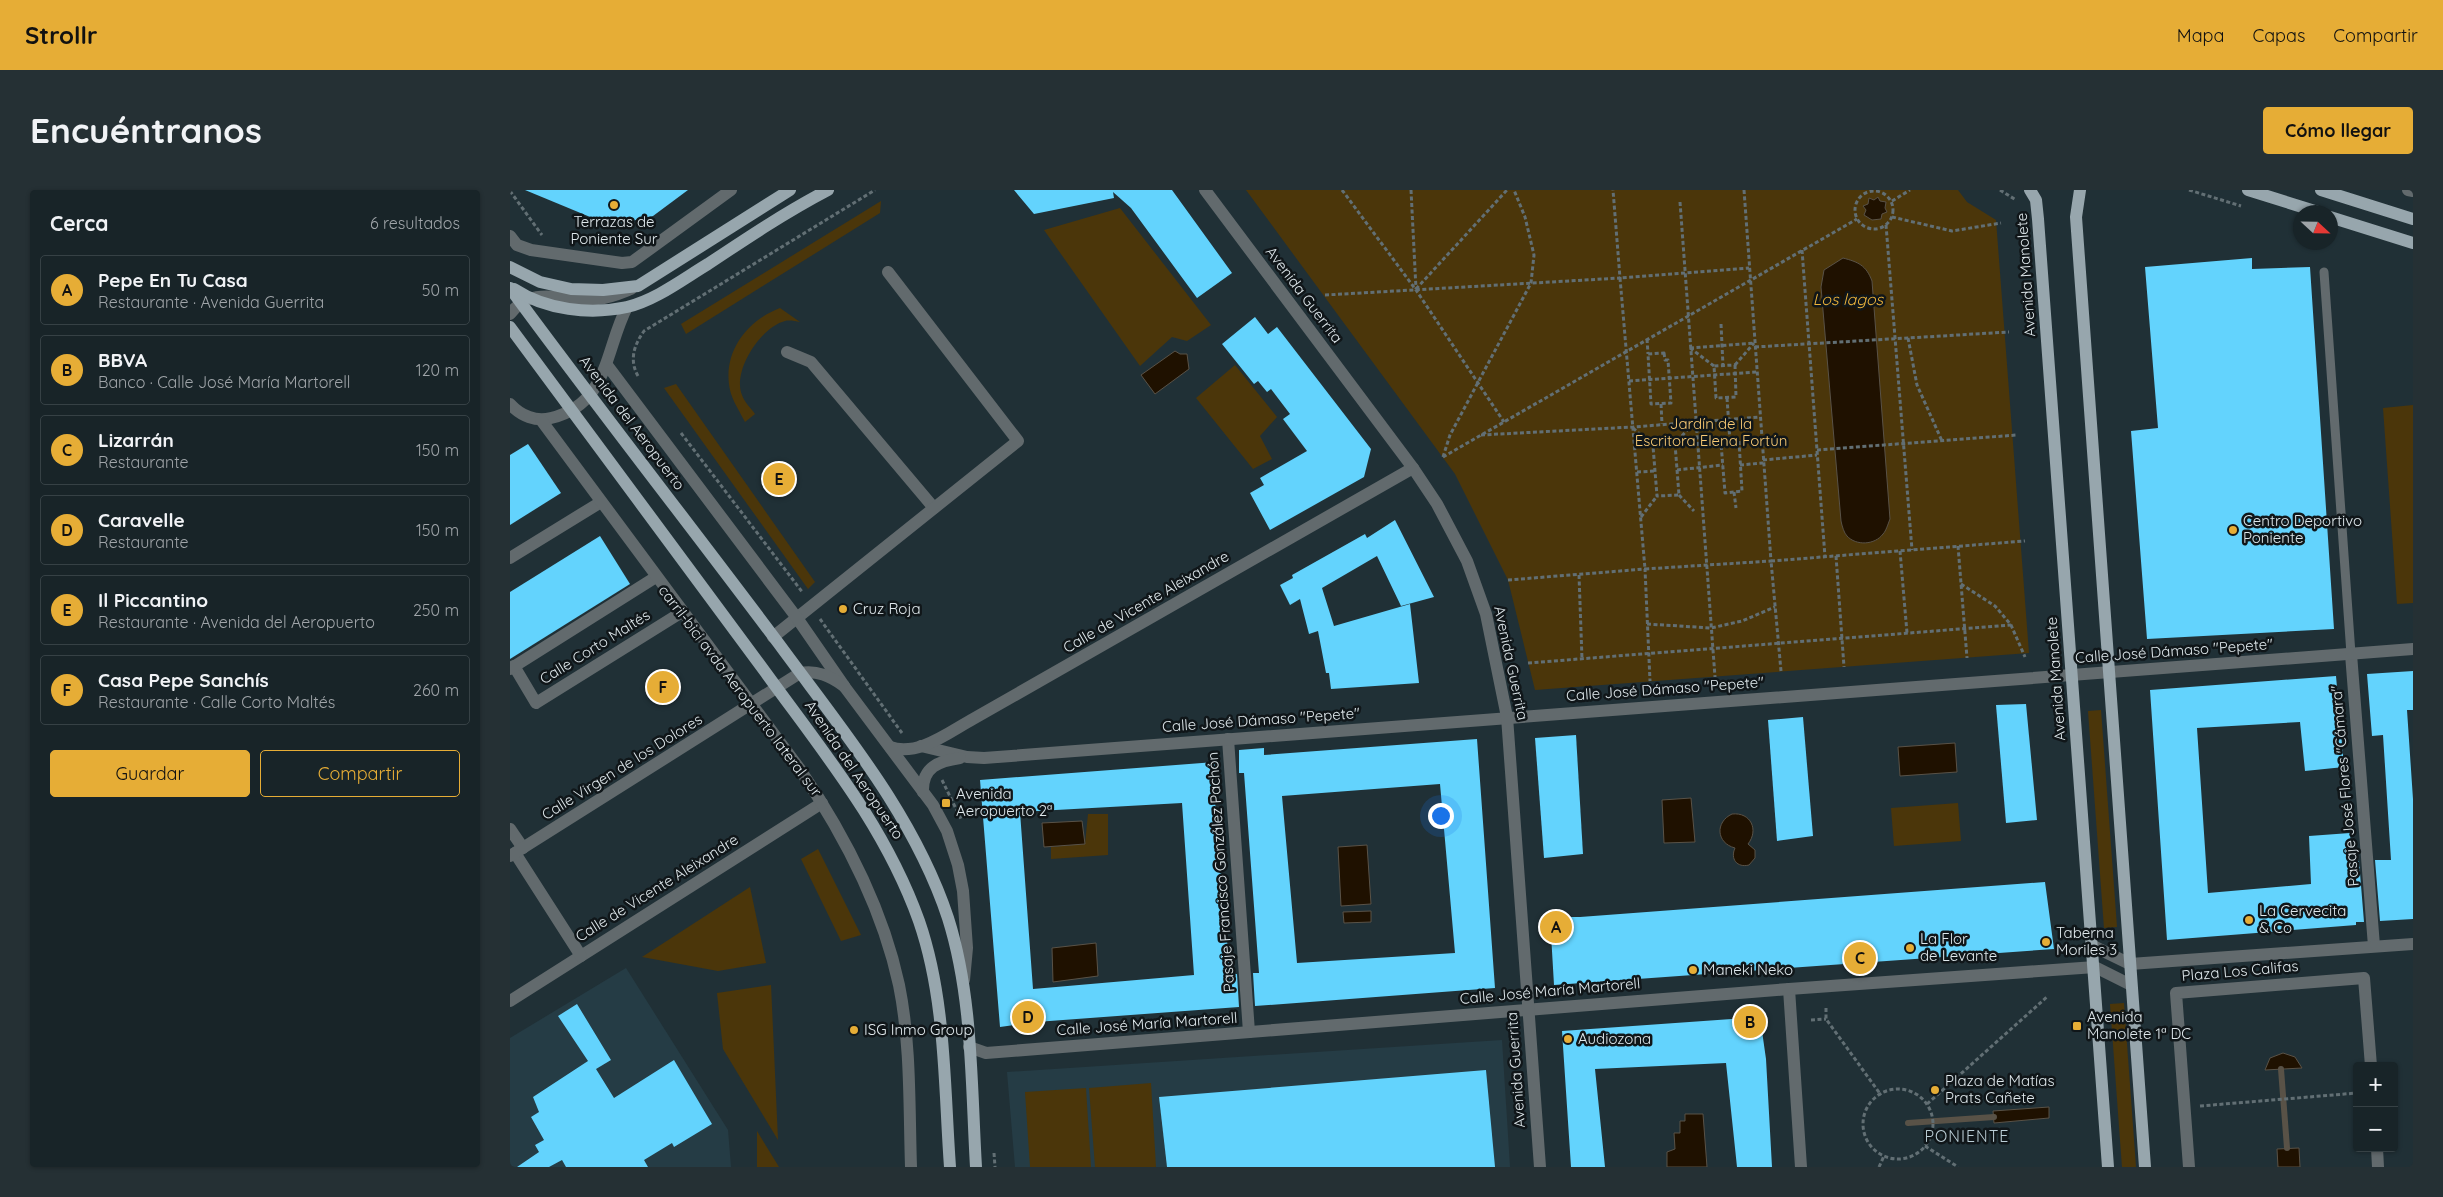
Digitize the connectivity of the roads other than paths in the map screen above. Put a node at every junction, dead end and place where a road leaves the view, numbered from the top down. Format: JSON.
{"nodes":[{"id":1,"x":731,"y":190,"type":"edge"},
{"id":2,"x":828,"y":190,"type":"edge"},
{"id":3,"x":1205,"y":190,"type":"edge"},
{"id":4,"x":2080,"y":190,"type":"edge"},
{"id":5,"x":2248,"y":190,"type":"edge"},
{"id":6,"x":2321,"y":190,"type":"edge"},
{"id":7,"x":2408,"y":190,"type":"edge"},
{"id":8,"x":787,"y":191,"type":"edge"},
{"id":9,"x":2413,"y":192,"type":"edge"},
{"id":10,"x":2033,"y":195,"type":"edge"},
{"id":11,"x":2296,"y":205,"type":"edge"},
{"id":12,"x":2338,"y":219,"type":"edge"},
{"id":13,"x":2413,"y":219,"type":"edge"},
{"id":14,"x":510,"y":236,"type":"edge"},
{"id":15,"x":2413,"y":243,"type":"edge"},
{"id":16,"x":510,"y":267,"type":"edge"},
{"id":17,"x":888,"y":272,"type":"dead end"},
{"id":18,"x":2324,"y":272,"type":"dead end"},
{"id":19,"x":638,"y":286,"type":"junction"},
{"id":20,"x":510,"y":287,"type":"edge"},
{"id":21,"x":526,"y":301,"type":"junction"},
{"id":22,"x":627,"y":307,"type":"junction"},
{"id":23,"x":510,"y":314,"type":"edge"},
{"id":24,"x":510,"y":327,"type":"edge"},
{"id":25,"x":787,"y":352,"type":"dead end"},
{"id":26,"x":607,"y":365,"type":"junction"},
{"id":27,"x":592,"y":394,"type":"junction"},
{"id":28,"x":512,"y":408,"type":"edge"},
{"id":29,"x":571,"y":410,"type":"junction"},
{"id":30,"x":541,"y":420,"type":"junction"},
{"id":31,"x":1413,"y":468,"type":"junction"},
{"id":32,"x":601,"y":502,"type":"junction"},
{"id":33,"x":934,"y":508,"type":"junction"},
{"id":34,"x":510,"y":558,"type":"edge"},
{"id":35,"x":656,"y":577,"type":"junction"},
{"id":36,"x":682,"y":612,"type":"junction"},
{"id":37,"x":797,"y":618,"type":"junction"},
{"id":38,"x":773,"y":637,"type":"junction"},
{"id":39,"x":2413,"y":649,"type":"edge"},
{"id":40,"x":2351,"y":654,"type":"junction"},
{"id":41,"x":512,"y":668,"type":"edge"},
{"id":42,"x":2111,"y":671,"type":"junction"},
{"id":43,"x":800,"y":673,"type":"junction"},
{"id":44,"x":2072,"y":675,"type":"junction"},
{"id":45,"x":844,"y":686,"type":"junction"},
{"id":46,"x":777,"y":688,"type":"junction"},
{"id":47,"x":750,"y":705,"type":"junction"},
{"id":48,"x":1507,"y":717,"type":"junction"},
{"id":49,"x":1228,"y":739,"type":"junction"},
{"id":50,"x":890,"y":746,"type":"junction"},
{"id":51,"x":920,"y":746,"type":"junction"},
{"id":52,"x":967,"y":757,"type":"junction"},
{"id":53,"x":923,"y":792,"type":"junction"},
{"id":54,"x":822,"y":804,"type":"junction"},
{"id":55,"x":510,"y":829,"type":"edge"},
{"id":56,"x":516,"y":852,"type":"edge"},
{"id":57,"x":2413,"y":944,"type":"edge"},
{"id":58,"x":2093,"y":946,"type":"junction"},
{"id":59,"x":2374,"y":946,"type":"junction"},
{"id":60,"x":581,"y":956,"type":"junction"},
{"id":61,"x":2130,"y":964,"type":"junction"},
{"id":62,"x":2095,"y":967,"type":"junction"},
{"id":63,"x":963,"y":982,"type":"junction"},
{"id":64,"x":2131,"y":985,"type":"junction"},
{"id":65,"x":1789,"y":989,"type":"junction"},
{"id":66,"x":510,"y":1001,"type":"edge"},
{"id":67,"x":1528,"y":1010,"type":"junction"},
{"id":68,"x":1250,"y":1032,"type":"junction"},
{"id":69,"x":969,"y":1048,"type":"junction"},
{"id":70,"x":2370,"y":1062,"type":"edge"},
{"id":71,"x":2377,"y":1152,"type":"edge"},
{"id":72,"x":911,"y":1167,"type":"edge"},
{"id":73,"x":950,"y":1167,"type":"edge"},
{"id":74,"x":976,"y":1167,"type":"edge"},
{"id":75,"x":1540,"y":1167,"type":"edge"},
{"id":76,"x":1801,"y":1167,"type":"edge"},
{"id":77,"x":2108,"y":1167,"type":"edge"},
{"id":78,"x":2145,"y":1167,"type":"edge"},
{"id":79,"x":2189,"y":1167,"type":"edge"},
{"id":80,"x":2378,"y":1167,"type":"edge"}],
"edges":[{"from":1,"to":14,"type":"street"},
{"from":2,"to":22,"type":"main road"},
{"from":3,"to":31,"type":"street","name":"Avenida Guerrita"},
{"from":4,"to":42,"type":"main road"},
{"from":5,"to":11,"type":"main road"},
{"from":6,"to":13,"type":"main road"},
{"from":7,"to":9,"type":"street"},
{"from":8,"to":19,"type":"main road"},
{"from":10,"to":44,"type":"main road","name":"Avenida Manolete"},
{"from":12,"to":15,"type":"main road"},
{"from":16,"to":19,"type":"main road"},
{"from":17,"to":33,"type":"street"},
{"from":18,"to":40,"type":"lane"},
{"from":19,"to":21,"type":"street"},
{"from":20,"to":21,"type":"main road","name":"Avenida del Aeropuerto"},
{"from":21,"to":22,"type":"main road"},
{"from":21,"to":23,"type":"street"},
{"from":21,"to":27,"type":"main road","name":"Avenida del Aeropuerto"},
{"from":22,"to":26,"type":"street"},
{"from":24,"to":29,"type":"main road","name":"Avenida del Aeropuerto"},
{"from":25,"to":33,"type":"street"},
{"from":26,"to":27,"type":"street"},
{"from":26,"to":37,"type":"street","name":"Avenida del Aeropuerto"},
{"from":27,"to":29,"type":"street"},
{"from":27,"to":38,"type":"main road","name":"Avenida del Aeropuerto"},
{"from":28,"to":30,"type":"street"},
{"from":29,"to":30,"type":"street"},
{"from":29,"to":46,"type":"main road","name":"Avenida del Aeropuerto"},
{"from":30,"to":32,"type":"street"},
{"from":31,"to":48,"type":"street","name":"Avenida Guerrita"},
{"from":31,"to":51,"type":"street","name":"Calle de Vicente Aleixandre"},
{"from":32,"to":34,"type":"street"},
{"from":32,"to":35,"type":"street"},
{"from":33,"to":37,"type":"street"},
{"from":35,"to":36,"type":"street"},
{"from":35,"to":41,"type":"street","name":"Calle Corto Maltés"},
{"from":36,"to":41,"type":"street","name":"Calle Corto Maltés"},
{"from":36,"to":47,"type":"street"},
{"from":37,"to":38,"type":"street"},
{"from":37,"to":45,"type":"street","name":"Avenida del Aeropuerto"},
{"from":38,"to":43,"type":"main road","name":"Avenida del Aeropuerto"},
{"from":39,"to":40,"type":"street","name":"Calle José Dámaso \"Pepete\""},
{"from":40,"to":42,"type":"street","name":"Calle José Dámaso \"Pepete\""},
{"from":40,"to":59,"type":"street","name":"Pasaje José Flores \"Cámara\""},
{"from":42,"to":44,"type":"street","name":"Calle José Dámaso \"Pepete\""},
{"from":42,"to":61,"type":"main road"},
{"from":43,"to":45,"type":"street","name":"Avenida del Aeropuerto"},
{"from":43,"to":46,"type":"street"},
{"from":43,"to":63,"type":"main road","name":"Avenida del Aeropuerto"},
{"from":44,"to":48,"type":"street","name":"Calle José Dámaso \"Pepete\""},
{"from":44,"to":58,"type":"main road","name":"Avenida Manolete"},
{"from":45,"to":50,"type":"street","name":"Avenida del Aeropuerto"},
{"from":46,"to":47,"type":"street"},
{"from":46,"to":73,"type":"main road","name":"Avenida del Aeropuerto"},
{"from":47,"to":54,"type":"street"},
{"from":47,"to":56,"type":"street","name":"Calle Virgen de los Dolores"},
{"from":48,"to":49,"type":"street","name":"Calle José Dámaso \"Pepete\""},
{"from":48,"to":67,"type":"street","name":"Avenida Guerrita"},
{"from":49,"to":52,"type":"street","name":"Calle José Dámaso \"Pepete\""},
{"from":49,"to":68,"type":"street","name":"Pasaje Francisco González Pachón"},
{"from":50,"to":51,"type":"street","name":"Calle de Vicente Aleixandre"},
{"from":50,"to":53,"type":"street","name":"Avenida del Aeropuerto"},
{"from":51,"to":52,"type":"street","name":"Calle José Dámaso \"Pepete\""},
{"from":52,"to":53,"type":"street"},
{"from":53,"to":63,"type":"street","name":"Avenida del Aeropuerto"},
{"from":54,"to":60,"type":"street","name":"Calle de Vicente Aleixandre"},
{"from":54,"to":72,"type":"street"},
{"from":55,"to":56,"type":"street"},
{"from":56,"to":60,"type":"street"},
{"from":57,"to":59,"type":"street"},
{"from":58,"to":61,"type":"street"},
{"from":58,"to":62,"type":"main road","name":"Avenida Manolete"},
{"from":59,"to":61,"type":"street"},
{"from":60,"to":66,"type":"street","name":"Calle de Vicente Aleixandre"},
{"from":61,"to":64,"type":"main road"},
{"from":62,"to":64,"type":"street"},
{"from":62,"to":65,"type":"street","name":"Calle José María Martorell"},
{"from":62,"to":77,"type":"main road","name":"Avenida Manolete"},
{"from":63,"to":69,"type":"main road","name":"Avenida del Aeropuerto"},
{"from":64,"to":78,"type":"main road"},
{"from":65,"to":67,"type":"street","name":"Calle José María Martorell"},
{"from":65,"to":76,"type":"street"},
{"from":67,"to":68,"type":"street","name":"Calle José María Martorell"},
{"from":67,"to":75,"type":"street","name":"Avenida Guerrita"},
{"from":68,"to":69,"type":"street","name":"Calle José María Martorell"},
{"from":69,"to":74,"type":"main road","name":"Avenida del Aeropuerto"},
{"from":70,"to":79,"type":"street","name":"Plaza Los Califas"},
{"from":71,"to":80,"type":"street"}]}
